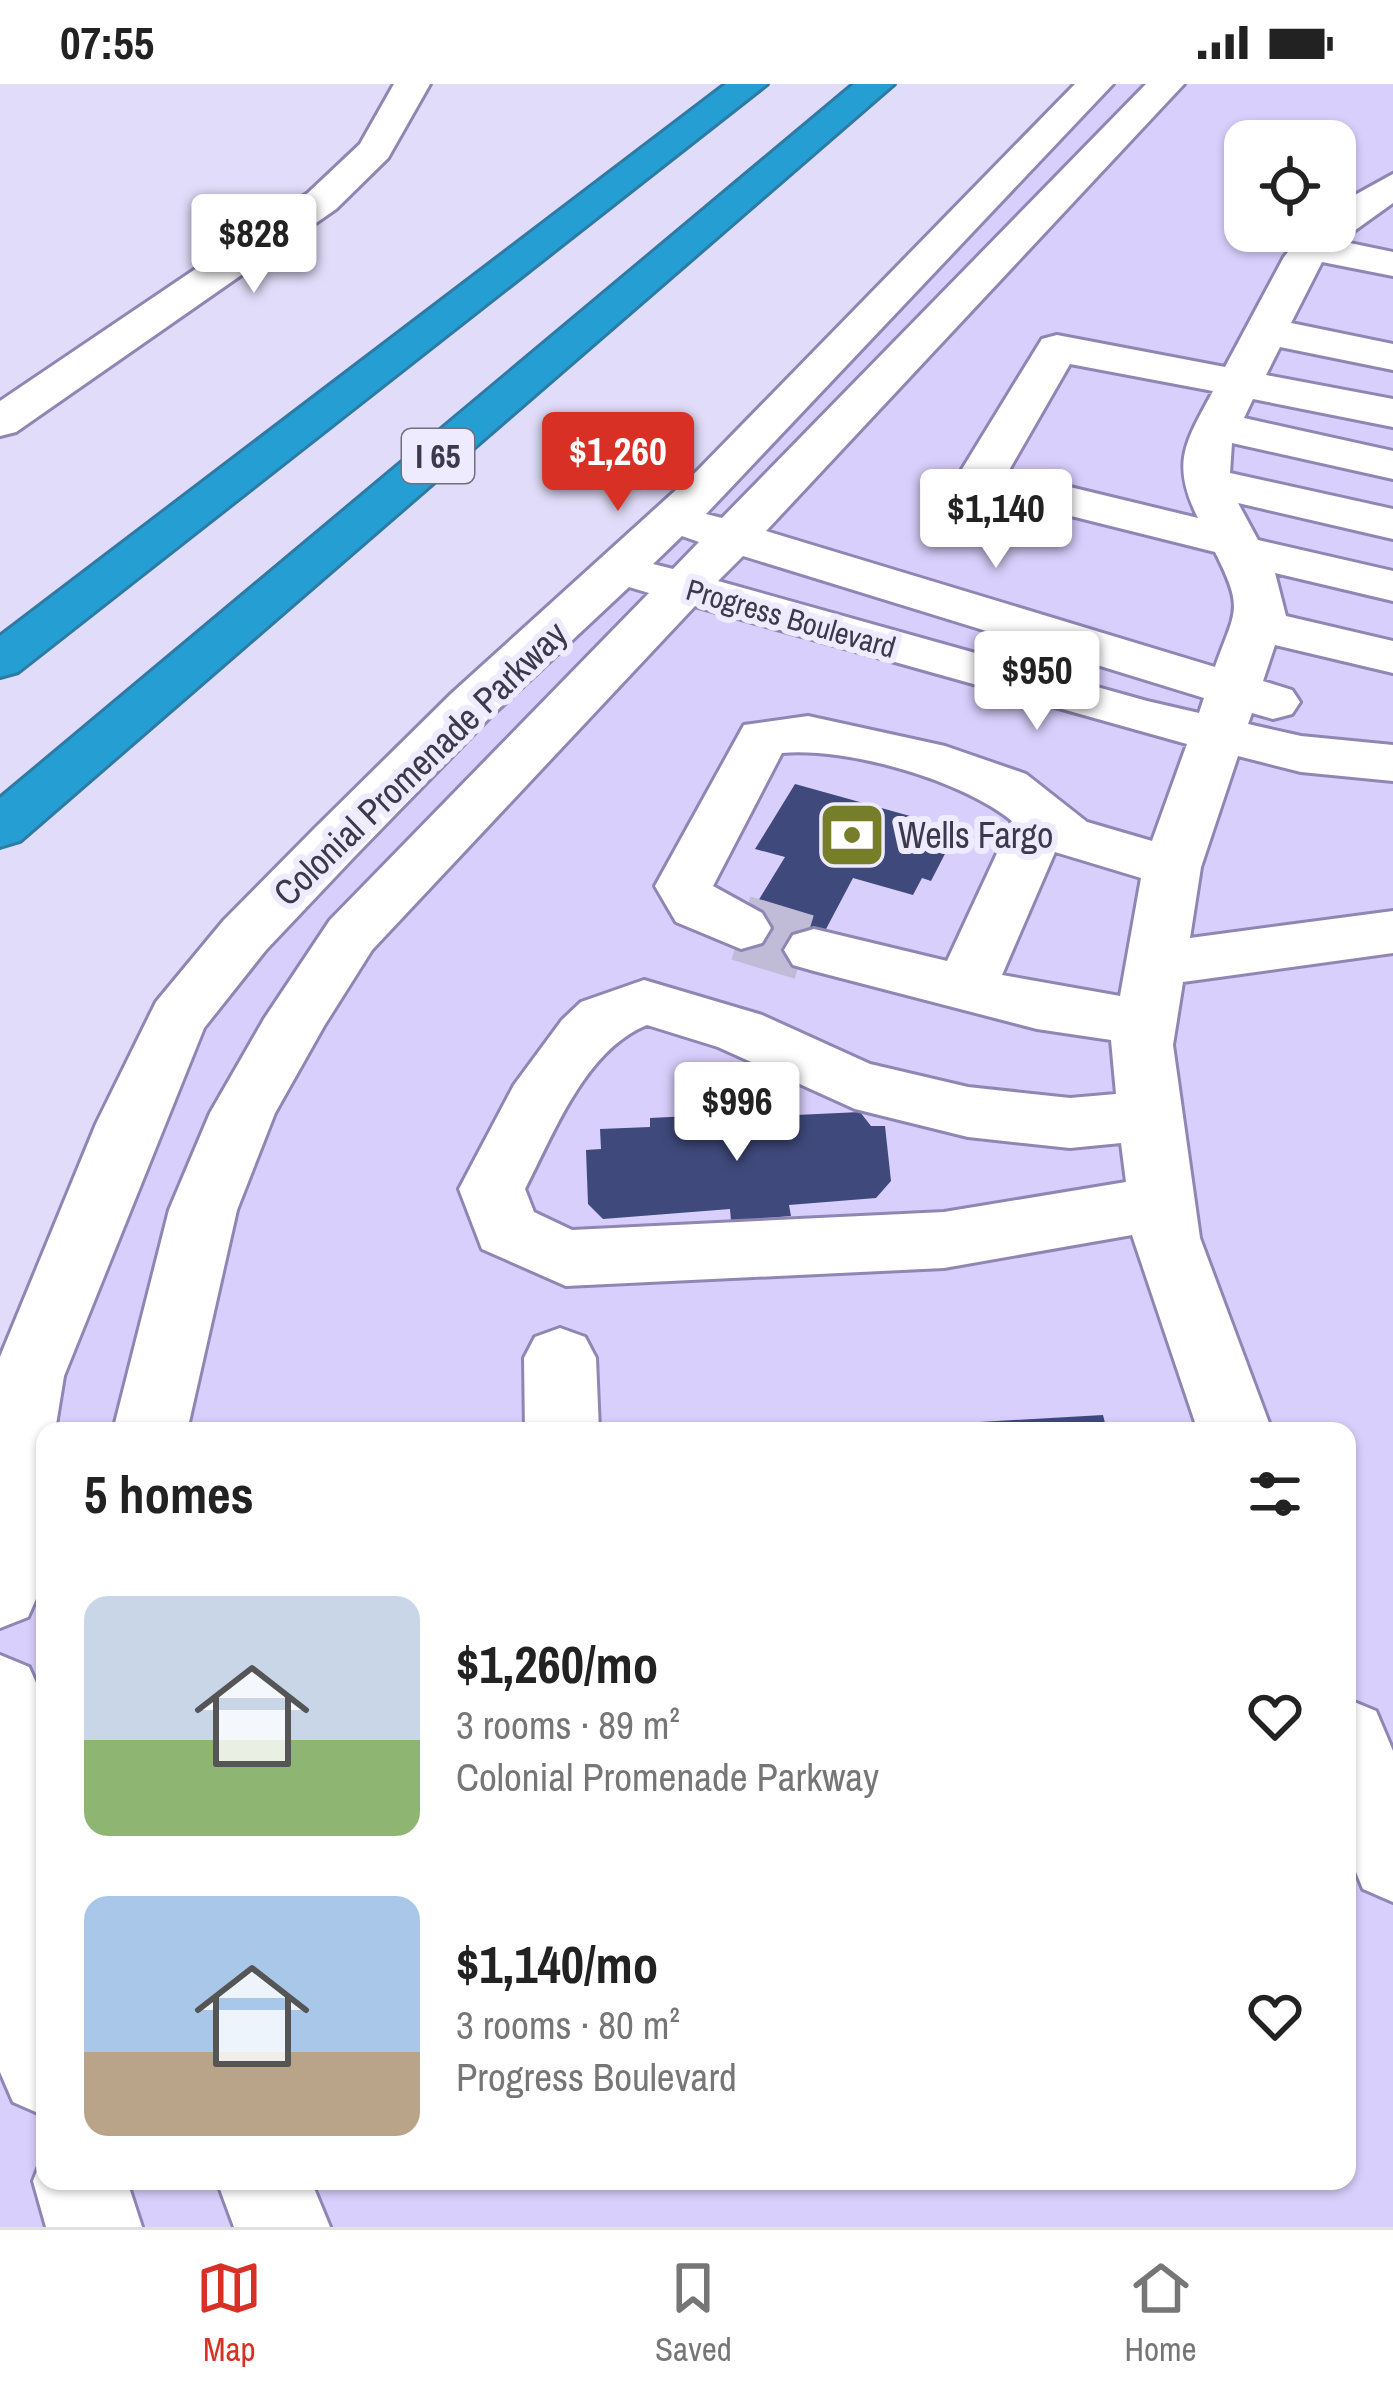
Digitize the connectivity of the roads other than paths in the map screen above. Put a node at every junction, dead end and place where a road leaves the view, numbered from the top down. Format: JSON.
{"nodes":[{"id":1,"x":412,"y":84,"type":"edge"},
{"id":2,"x":749,"y":84,"type":"edge"},
{"id":3,"x":875,"y":84,"type":"edge"},
{"id":4,"x":1095,"y":84,"type":"edge"},
{"id":5,"x":1166,"y":84,"type":"edge"},
{"id":6,"x":1393,"y":186,"type":"edge"},
{"id":7,"x":1356,"y":211,"type":"edge"},
{"id":8,"x":1393,"y":220,"type":"edge"},
{"id":9,"x":1356,"y":225,"type":"edge"},
{"id":10,"x":1356,"y":243,"type":"edge"},
{"id":11,"x":1320,"y":252,"type":"edge"},
{"id":12,"x":1393,"y":264,"type":"edge"},
{"id":13,"x":1294,"y":307,"type":"junction"},
{"id":14,"x":1393,"y":357,"type":"edge"},
{"id":15,"x":1240,"y":380,"type":"junction"},
{"id":16,"x":1393,"y":413,"type":"edge"},
{"id":17,"x":0,"y":422,"type":"edge"},
{"id":18,"x":1217,"y":426,"type":"junction"},
{"id":19,"x":1393,"y":465,"type":"edge"},
{"id":20,"x":1208,"y":482,"type":"junction"},
{"id":21,"x":674,"y":520,"type":"junction"},
{"id":22,"x":1393,"y":524,"type":"edge"},
{"id":23,"x":735,"y":536,"type":"junction"},
{"id":24,"x":1237,"y":546,"type":"junction"},
{"id":25,"x":620,"y":570,"type":"junction"},
{"id":26,"x":1393,"y":586,"type":"edge"},
{"id":27,"x":683,"y":587,"type":"junction"},
{"id":28,"x":1262,"y":626,"type":"junction"},
{"id":29,"x":1393,"y":657,"type":"edge"},
{"id":30,"x":0,"y":661,"type":"edge"},
{"id":31,"x":1224,"y":712,"type":"junction"},
{"id":32,"x":1388,"y":761,"type":"edge"},
{"id":33,"x":1042,"y":817,"type":"junction"},
{"id":34,"x":0,"y":829,"type":"edge"},
{"id":35,"x":1172,"y":867,"type":"junction"},
{"id":36,"x":742,"y":928,"type":"tunnel mouth"},
{"id":37,"x":1393,"y":932,"type":"edge"},
{"id":38,"x":814,"y":950,"type":"tunnel mouth"},
{"id":39,"x":966,"y":988,"type":"junction"},
{"id":40,"x":1149,"y":993,"type":"junction"},
{"id":41,"x":1151,"y":1114,"type":"junction"},
{"id":42,"x":1162,"y":1203,"type":"junction"},
{"id":43,"x":560,"y":1358,"type":"dead end"},
{"id":44,"x":152,"y":1422,"type":"edge"},
{"id":45,"x":562,"y":1422,"type":"edge"},
{"id":46,"x":1232,"y":1422,"type":"edge"},
{"id":47,"x":0,"y":1592,"type":"edge"},
{"id":48,"x":0,"y":1694,"type":"edge"},
{"id":49,"x":1356,"y":1762,"type":"edge"},
{"id":50,"x":1393,"y":1859,"type":"edge"},
{"id":51,"x":36,"y":2007,"type":"edge"},
{"id":52,"x":83,"y":2190,"type":"edge"},
{"id":53,"x":268,"y":2190,"type":"edge"},
{"id":54,"x":94,"y":2227,"type":"edge"},
{"id":55,"x":282,"y":2227,"type":"edge"}],
"edges":[{"from":1,"to":17,"type":"street"},
{"from":2,"to":30,"type":"highway"},
{"from":3,"to":34,"type":"highway","number":"I 65"},
{"from":4,"to":21,"type":"street","name":"Colonial Promenade Parkway"},
{"from":5,"to":23,"type":"street","name":"Colonial Promenade Parkway"},
{"from":6,"to":7,"type":"street"},
{"from":8,"to":9,"type":"street"},
{"from":10,"to":12,"type":"street"},
{"from":11,"to":13,"type":"street"},
{"from":13,"to":14,"type":"street"},
{"from":13,"to":15,"type":"street"},
{"from":15,"to":16,"type":"street"},
{"from":15,"to":18,"type":"street"},
{"from":15,"to":24,"type":"street"},
{"from":18,"to":19,"type":"street"},
{"from":18,"to":20,"type":"street"},
{"from":20,"to":22,"type":"street"},
{"from":20,"to":24,"type":"street"},
{"from":21,"to":23,"type":"street","name":"Progress Boulevard"},
{"from":21,"to":25,"type":"street","name":"Colonial Promenade Parkway"},
{"from":23,"to":27,"type":"street","name":"Colonial Promenade Parkway"},
{"from":23,"to":31,"type":"street","name":"Progress Boulevard"},
{"from":24,"to":26,"type":"street"},
{"from":24,"to":28,"type":"street"},
{"from":25,"to":27,"type":"street","name":"Progress Boulevard"},
{"from":25,"to":47,"type":"street","name":"Colonial Promenade Parkway"},
{"from":27,"to":31,"type":"street","name":"Progress Boulevard"},
{"from":27,"to":44,"type":"street","name":"Colonial Promenade Parkway"},
{"from":28,"to":29,"type":"street"},
{"from":28,"to":31,"type":"street"},
{"from":31,"to":32,"type":"street","name":"Progress Boulevard"},
{"from":31,"to":35,"type":"street"},
{"from":33,"to":35,"type":"street"},
{"from":33,"to":36,"type":"street"},
{"from":33,"to":39,"type":"street"},
{"from":35,"to":40,"type":"street"},
{"from":37,"to":40,"type":"street"},
{"from":38,"to":39,"type":"street"},
{"from":39,"to":40,"type":"street"},
{"from":40,"to":41,"type":"street"},
{"from":41,"to":42,"type":"street"},
{"from":41,"to":42,"type":"street"},
{"from":42,"to":46,"type":"street"},
{"from":43,"to":45,"type":"street"},
{"from":48,"to":51,"type":"street"},
{"from":49,"to":50,"type":"street"},
{"from":52,"to":54,"type":"street"},
{"from":53,"to":55,"type":"street"}]}
